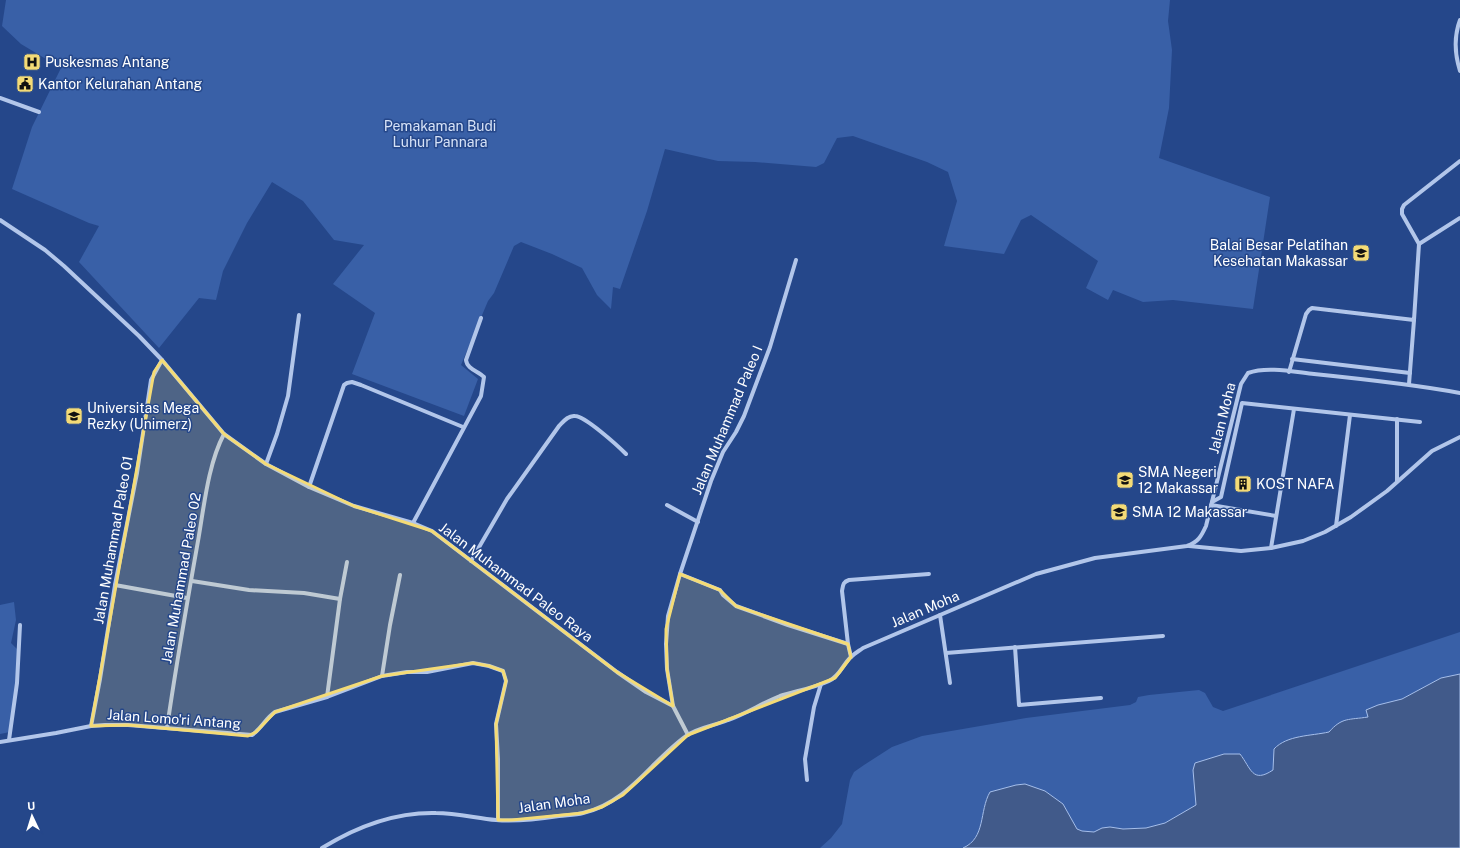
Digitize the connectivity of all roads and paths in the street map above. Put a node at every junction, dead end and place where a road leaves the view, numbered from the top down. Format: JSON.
{"nodes":[{"id":1,"x":1460,"y":20,"type":"edge"},
{"id":2,"x":1460,"y":71,"type":"edge"},
{"id":3,"x":0,"y":98,"type":"edge"},
{"id":4,"x":39,"y":112,"type":"dead end"},
{"id":5,"x":1460,"y":161,"type":"edge"},
{"id":6,"x":1460,"y":218,"type":"edge"},
{"id":7,"x":0,"y":220,"type":"edge"},
{"id":8,"x":1419,"y":244,"type":"junction"},
{"id":9,"x":796,"y":260,"type":"dead end"},
{"id":10,"x":299,"y":315,"type":"dead end"},
{"id":11,"x":481,"y":318,"type":"dead end"},
{"id":12,"x":1414,"y":320,"type":"junction"},
{"id":13,"x":1292,"y":359,"type":"junction"},
{"id":14,"x":162,"y":360,"type":"junction"},
{"id":15,"x":1289,"y":372,"type":"junction"},
{"id":16,"x":1410,"y":373,"type":"junction"},
{"id":17,"x":1409,"y":384,"type":"junction"},
{"id":18,"x":1460,"y":392,"type":"edge"},
{"id":19,"x":1294,"y":409,"type":"junction"},
{"id":20,"x":1350,"y":415,"type":"junction"},
{"id":21,"x":1397,"y":419,"type":"junction"},
{"id":22,"x":1420,"y":422,"type":"dead end"},
{"id":23,"x":464,"y":427,"type":"junction"},
{"id":24,"x":224,"y":434,"type":"junction"},
{"id":25,"x":1460,"y":437,"type":"edge"},
{"id":26,"x":626,"y":454,"type":"dead end"},
{"id":27,"x":266,"y":464,"type":"junction"},
{"id":28,"x":1397,"y":481,"type":"junction"},
{"id":29,"x":309,"y":487,"type":"junction"},
{"id":30,"x":1212,"y":504,"type":"junction"},
{"id":31,"x":667,"y":506,"type":"dead end"},
{"id":32,"x":1276,"y":516,"type":"junction"},
{"id":33,"x":698,"y":522,"type":"junction"},
{"id":34,"x":413,"y":523,"type":"junction"},
{"id":35,"x":1336,"y":526,"type":"junction"},
{"id":36,"x":1187,"y":546,"type":"junction"},
{"id":37,"x":1271,"y":548,"type":"junction"},
{"id":38,"x":471,"y":561,"type":"junction"},
{"id":39,"x":347,"y":562,"type":"dead end"},
{"id":40,"x":680,"y":574,"type":"junction"},
{"id":41,"x":929,"y":574,"type":"dead end"},
{"id":42,"x":400,"y":575,"type":"dead end"},
{"id":43,"x":192,"y":581,"type":"junction"},
{"id":44,"x":115,"y":585,"type":"junction"},
{"id":45,"x":188,"y":598,"type":"junction"},
{"id":46,"x":340,"y":600,"type":"junction"},
{"id":47,"x":940,"y":615,"type":"junction"},
{"id":48,"x":20,"y":625,"type":"dead end"},
{"id":49,"x":1162,"y":636,"type":"dead end"},
{"id":50,"x":848,"y":644,"type":"junction"},
{"id":51,"x":1015,"y":647,"type":"junction"},
{"id":52,"x":946,"y":652,"type":"junction"},
{"id":53,"x":851,"y":657,"type":"junction"},
{"id":54,"x":382,"y":676,"type":"junction"},
{"id":55,"x":950,"y":683,"type":"dead end"},
{"id":56,"x":821,"y":684,"type":"junction"},
{"id":57,"x":327,"y":697,"type":"junction"},
{"id":58,"x":1101,"y":698,"type":"dead end"},
{"id":59,"x":673,"y":706,"type":"junction"},
{"id":60,"x":91,"y":726,"type":"junction"},
{"id":61,"x":167,"y":728,"type":"junction"},
{"id":62,"x":688,"y":735,"type":"junction"},
{"id":63,"x":9,"y":740,"type":"junction"},
{"id":64,"x":0,"y":742,"type":"edge"},
{"id":65,"x":807,"y":780,"type":"dead end"},
{"id":66,"x":498,"y":820,"type":"junction"},
{"id":67,"x":322,"y":848,"type":"edge"}],
"edges":[{"from":1,"to":2,"type":"street"},
{"from":3,"to":4,"type":"street"},
{"from":5,"to":8,"type":"street"},
{"from":6,"to":8,"type":"street"},
{"from":7,"to":14,"type":"street","name":"Jalan Muhammad Paleo Raya"},
{"from":8,"to":12,"type":"street"},
{"from":9,"to":33,"type":"street","name":"Jalan Muhammad Paleo I"},
{"from":10,"to":27,"type":"street"},
{"from":11,"to":23,"type":"street"},
{"from":12,"to":13,"type":"street"},
{"from":12,"to":16,"type":"street"},
{"from":13,"to":15,"type":"street"},
{"from":13,"to":16,"type":"street"},
{"from":14,"to":24,"type":"street","name":"Jalan Muhammad Paleo Raya"},
{"from":14,"to":44,"type":"street","name":"Jalan Muhammad Paleo 01"},
{"from":15,"to":17,"type":"street","name":"Jalan Moha"},
{"from":15,"to":30,"type":"street","name":"Jalan Moha"},
{"from":16,"to":17,"type":"street"},
{"from":17,"to":18,"type":"street","name":"Jalan Moha"},
{"from":19,"to":20,"type":"street"},
{"from":19,"to":30,"type":"street"},
{"from":19,"to":32,"type":"street"},
{"from":20,"to":21,"type":"street"},
{"from":20,"to":35,"type":"street"},
{"from":21,"to":22,"type":"street"},
{"from":21,"to":28,"type":"street"},
{"from":23,"to":29,"type":"street"},
{"from":23,"to":34,"type":"street"},
{"from":24,"to":27,"type":"street","name":"Jalan Muhammad Paleo Raya"},
{"from":24,"to":43,"type":"street","name":"Jalan Muhammad Paleo 02"},
{"from":25,"to":28,"type":"street"},
{"from":26,"to":38,"type":"street"},
{"from":27,"to":29,"type":"street","name":"Jalan Muhammad Paleo Raya"},
{"from":28,"to":35,"type":"street"},
{"from":29,"to":34,"type":"street","name":"Jalan Muhammad Paleo Raya"},
{"from":30,"to":32,"type":"street"},
{"from":30,"to":36,"type":"street","name":"Jalan Moha"},
{"from":31,"to":33,"type":"street"},
{"from":32,"to":37,"type":"street"},
{"from":33,"to":40,"type":"street","name":"Jalan Muhammad Paleo I"},
{"from":34,"to":38,"type":"street","name":"Jalan Muhammad Paleo Raya"},
{"from":35,"to":37,"type":"street"},
{"from":36,"to":37,"type":"street"},
{"from":36,"to":47,"type":"street","name":"Jalan Moha"},
{"from":38,"to":59,"type":"street","name":"Jalan Muhammad Paleo Raya"},
{"from":39,"to":46,"type":"street"},
{"from":40,"to":50,"type":"street"},
{"from":40,"to":59,"type":"street","name":"Jalan Muhammad Paleo I"},
{"from":41,"to":50,"type":"street"},
{"from":42,"to":54,"type":"street"},
{"from":43,"to":45,"type":"street","name":"Jalan Muhammad Paleo 02"},
{"from":43,"to":46,"type":"street"},
{"from":44,"to":45,"type":"street"},
{"from":44,"to":60,"type":"street","name":"Jalan Muhammad Paleo 01"},
{"from":45,"to":61,"type":"street","name":"Jalan Muhammad Paleo 02"},
{"from":46,"to":57,"type":"street"},
{"from":47,"to":52,"type":"street"},
{"from":47,"to":53,"type":"street","name":"Jalan Moha"},
{"from":48,"to":63,"type":"street"},
{"from":49,"to":51,"type":"street"},
{"from":50,"to":53,"type":"street"},
{"from":51,"to":52,"type":"street"},
{"from":51,"to":58,"type":"street"},
{"from":52,"to":55,"type":"street"},
{"from":53,"to":56,"type":"street","name":"Jalan Moha"},
{"from":54,"to":57,"type":"street"},
{"from":54,"to":66,"type":"street"},
{"from":56,"to":62,"type":"street","name":"Jalan Moha"},
{"from":56,"to":65,"type":"street"},
{"from":57,"to":61,"type":"street","name":"Jalan Lomo'ri Antang"},
{"from":59,"to":62,"type":"street"},
{"from":60,"to":61,"type":"street","name":"Jalan Lomo'ri Antang"},
{"from":60,"to":63,"type":"street","name":"Jalan Lomo'ri Antang"},
{"from":62,"to":66,"type":"street","name":"Jalan Moha"},
{"from":63,"to":64,"type":"street","name":"Jalan Lomo'ri Antang"},
{"from":66,"to":67,"type":"street","name":"Jalan Moha"}]}
